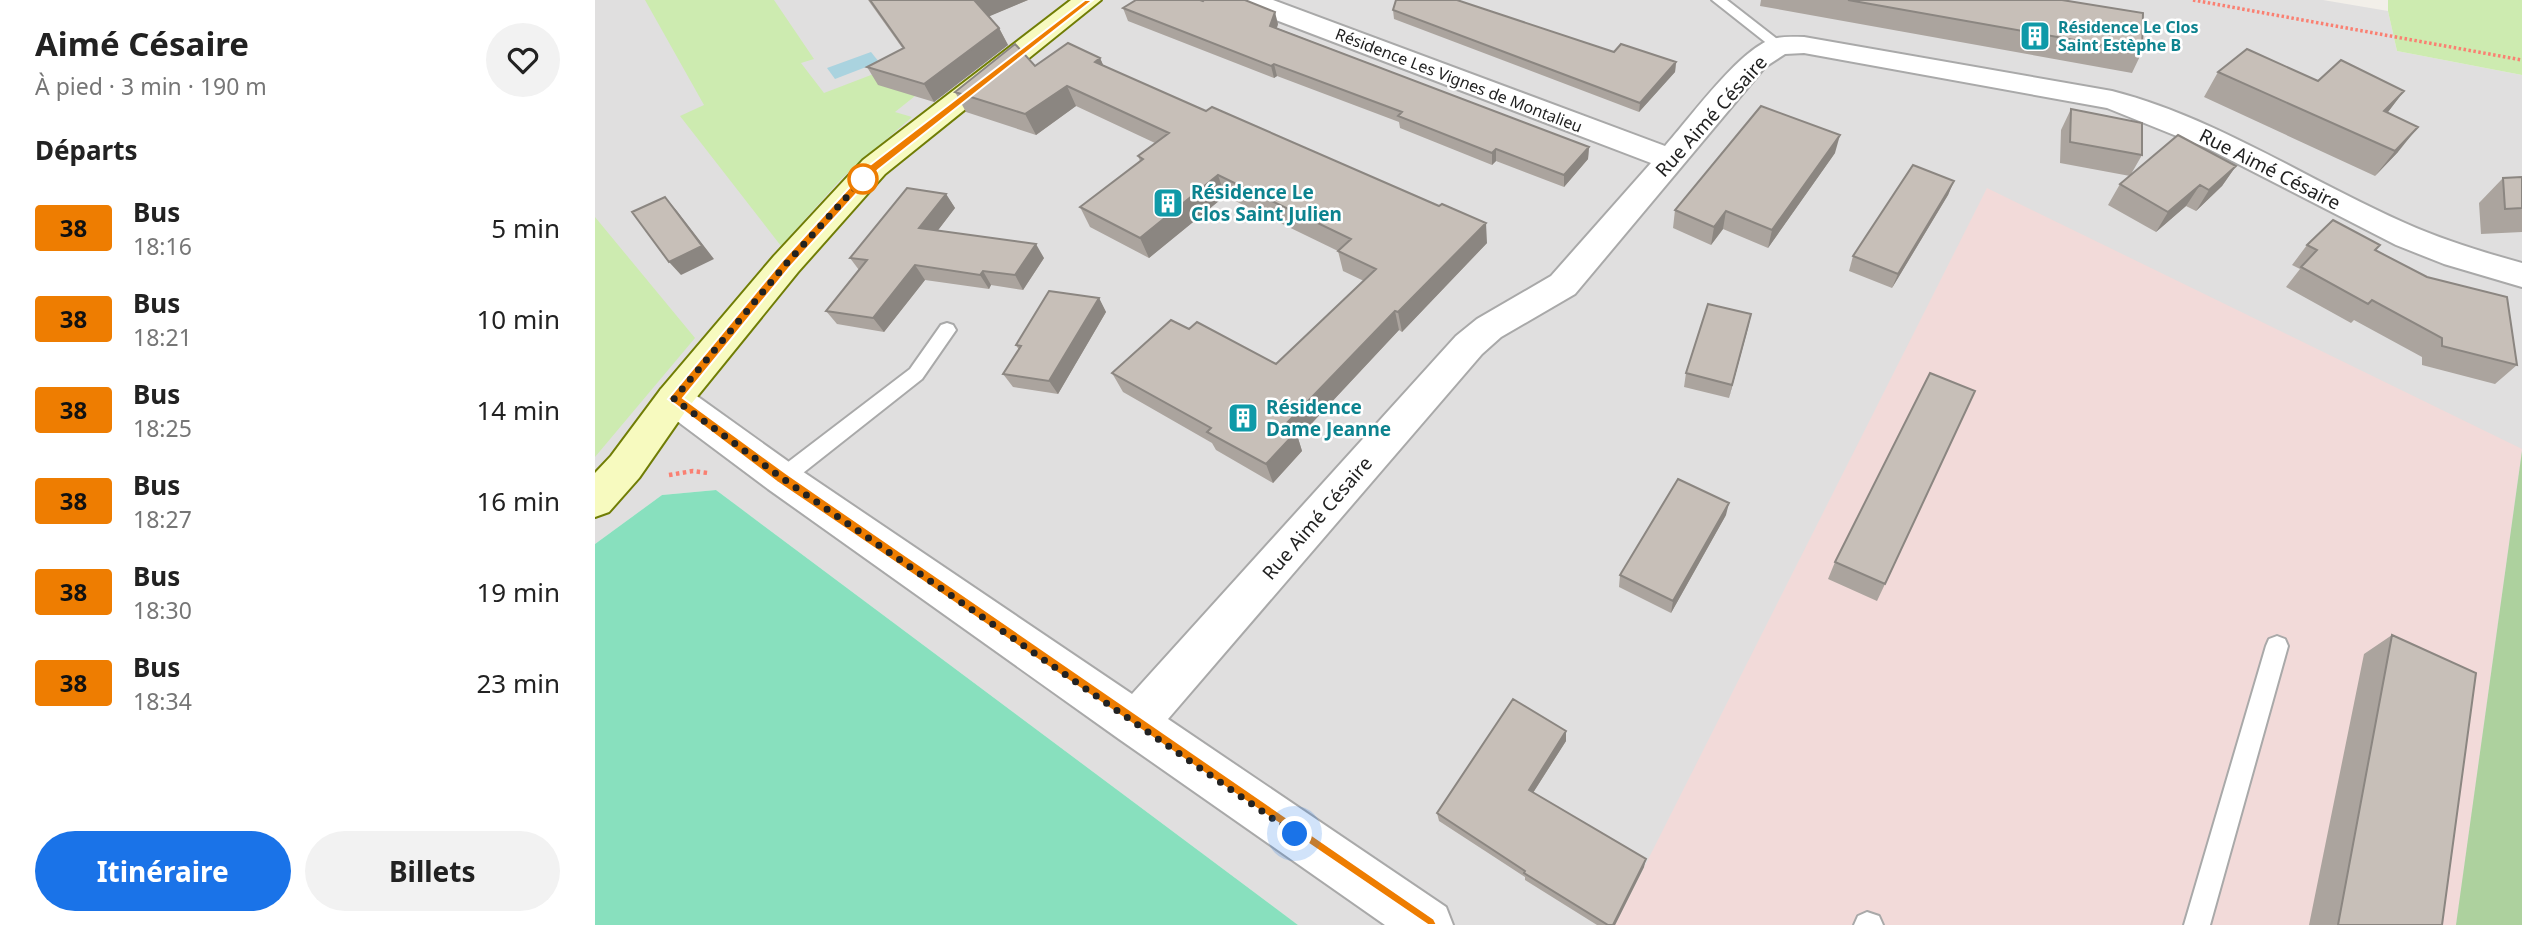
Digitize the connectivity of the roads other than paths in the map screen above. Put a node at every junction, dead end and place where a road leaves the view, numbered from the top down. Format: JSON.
{"nodes":[{"id":1,"x":1088,"y":0,"type":"edge"},
{"id":2,"x":1248,"y":0,"type":"edge"},
{"id":3,"x":1719,"y":0,"type":"edge"},
{"id":4,"x":1779,"y":46,"type":"junction"},
{"id":5,"x":1670,"y":159,"type":"junction"},
{"id":6,"x":2522,"y":275,"type":"edge"},
{"id":7,"x":947,"y":330,"type":"dead end"},
{"id":8,"x":674,"y":399,"type":"junction"},
{"id":9,"x":782,"y":478,"type":"junction"},
{"id":10,"x":595,"y":500,"type":"edge"},
{"id":11,"x":2277,"y":646,"type":"dead end"},
{"id":12,"x":1135,"y":724,"type":"junction"},
{"id":13,"x":1428,"y":925,"type":"edge"},
{"id":14,"x":2197,"y":925,"type":"edge"}],
"edges":[{"from":1,"to":8,"type":"street"},
{"from":2,"to":5,"type":"street","name":"Résidence Les Vignes de Montalieu"},
{"from":3,"to":4,"type":"lane"},
{"from":4,"to":5,"type":"street","name":"Rue Aimé Césaire"},
{"from":4,"to":6,"type":"street","name":"Rue Aimé Césaire"},
{"from":5,"to":12,"type":"street","name":"Rue Aimé Césaire"},
{"from":7,"to":9,"type":"lane"},
{"from":8,"to":9,"type":"street"},
{"from":8,"to":10,"type":"street"},
{"from":9,"to":12,"type":"street"},
{"from":11,"to":14,"type":"lane"},
{"from":12,"to":13,"type":"street"}]}
